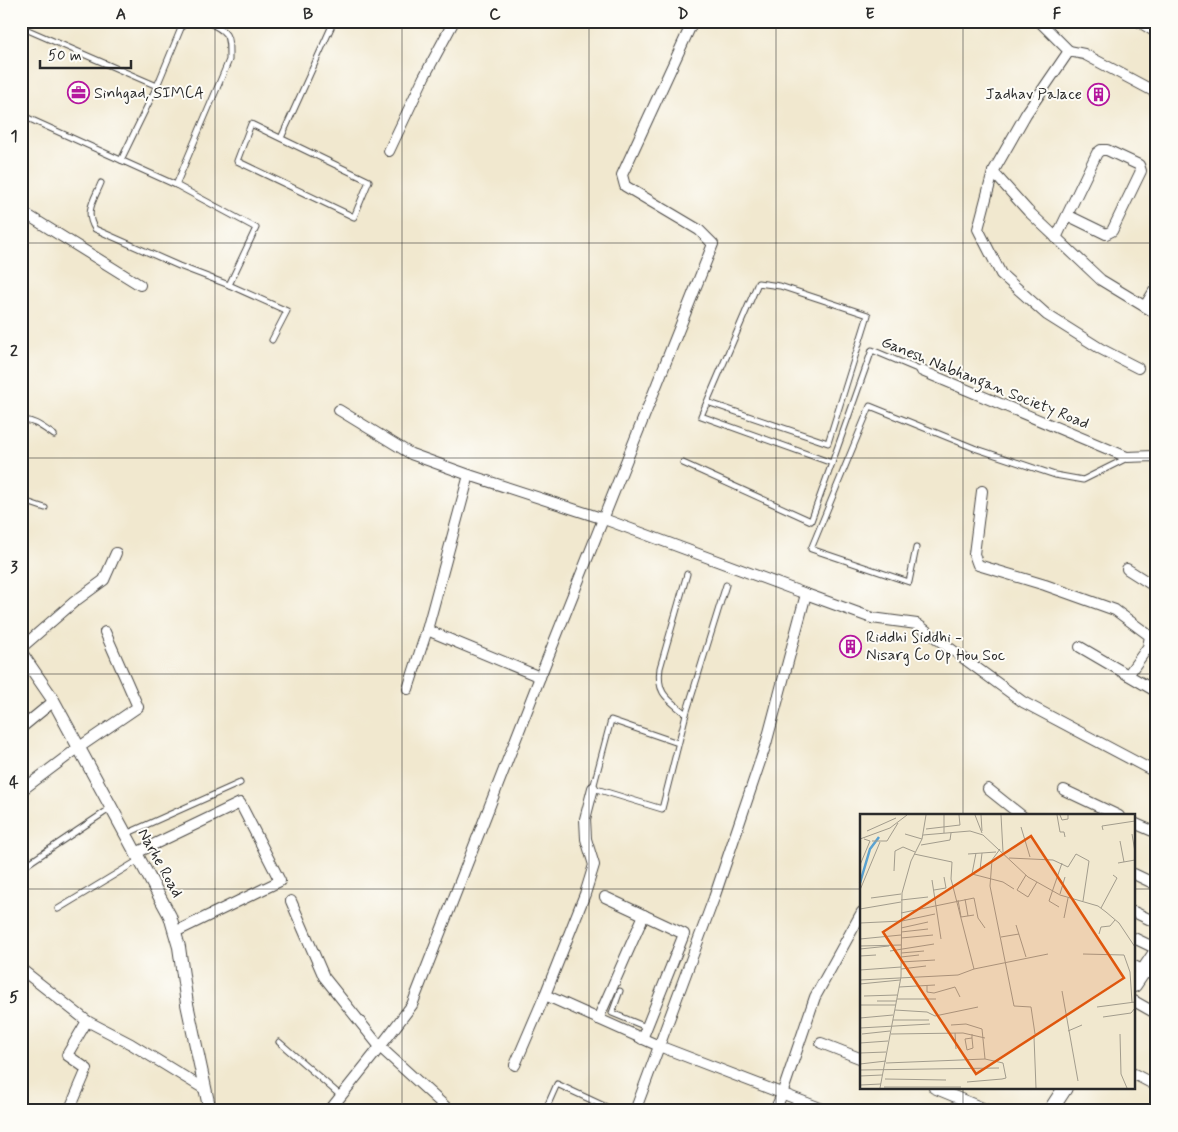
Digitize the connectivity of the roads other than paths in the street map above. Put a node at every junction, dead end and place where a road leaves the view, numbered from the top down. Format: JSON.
{"nodes":[{"id":1,"x":184,"y":21,"type":"edge"},
{"id":2,"x":206,"y":21,"type":"edge"},
{"id":3,"x":334,"y":21,"type":"edge"},
{"id":4,"x":454,"y":21,"type":"edge"},
{"id":5,"x":693,"y":21,"type":"edge"},
{"id":6,"x":1039,"y":21,"type":"edge"},
{"id":7,"x":1138,"y":21,"type":"edge"},
{"id":8,"x":21,"y":27,"type":"edge"},
{"id":9,"x":1157,"y":33,"type":"edge"},
{"id":10,"x":1069,"y":51,"type":"junction"},
{"id":11,"x":157,"y":86,"type":"junction"},
{"id":12,"x":1157,"y":93,"type":"edge"},
{"id":13,"x":21,"y":115,"type":"edge"},
{"id":14,"x":281,"y":138,"type":"junction"},
{"id":15,"x":389,"y":151,"type":"dead end"},
{"id":16,"x":121,"y":160,"type":"junction"},
{"id":17,"x":993,"y":172,"type":"junction"},
{"id":18,"x":101,"y":183,"type":"dead end"},
{"id":19,"x":176,"y":185,"type":"junction"},
{"id":20,"x":21,"y":211,"type":"edge"},
{"id":21,"x":1067,"y":215,"type":"junction"},
{"id":22,"x":1056,"y":238,"type":"junction"},
{"id":23,"x":140,"y":285,"type":"dead end"},
{"id":24,"x":229,"y":285,"type":"junction"},
{"id":25,"x":1157,"y":286,"type":"edge"},
{"id":26,"x":1145,"y":306,"type":"junction"},
{"id":27,"x":1157,"y":314,"type":"edge"},
{"id":28,"x":272,"y":340,"type":"dead end"},
{"id":29,"x":1138,"y":368,"type":"dead end"},
{"id":30,"x":922,"y":371,"type":"joint"},
{"id":31,"x":846,"y":388,"type":"junction"},
{"id":32,"x":858,"y":392,"type":"junction"},
{"id":33,"x":708,"y":402,"type":"junction"},
{"id":34,"x":339,"y":410,"type":"dead end"},
{"id":35,"x":21,"y":421,"type":"edge"},
{"id":36,"x":54,"y":435,"type":"dead end"},
{"id":37,"x":1127,"y":457,"type":"junction"},
{"id":38,"x":1157,"y":458,"type":"edge"},
{"id":39,"x":683,"y":463,"type":"dead end"},
{"id":40,"x":832,"y":463,"type":"junction"},
{"id":41,"x":469,"y":475,"type":"junction"},
{"id":42,"x":982,"y":491,"type":"dead end"},
{"id":43,"x":21,"y":500,"type":"edge"},
{"id":44,"x":45,"y":508,"type":"dead end"},
{"id":45,"x":604,"y":518,"type":"junction"},
{"id":46,"x":916,"y":548,"type":"dead end"},
{"id":47,"x":116,"y":552,"type":"dead end"},
{"id":48,"x":1127,"y":568,"type":"dead end"},
{"id":49,"x":687,"y":574,"type":"dead end"},
{"id":50,"x":726,"y":585,"type":"dead end"},
{"id":51,"x":1157,"y":588,"type":"edge"},
{"id":52,"x":806,"y":594,"type":"junction"},
{"id":53,"x":427,"y":630,"type":"junction"},
{"id":54,"x":106,"y":632,"type":"dead end"},
{"id":55,"x":1080,"y":646,"type":"dead end"},
{"id":56,"x":21,"y":648,"type":"edge"},
{"id":57,"x":21,"y":653,"type":"edge"},
{"id":58,"x":1128,"y":675,"type":"junction"},
{"id":59,"x":540,"y":677,"type":"junction"},
{"id":60,"x":408,"y":689,"type":"dead end"},
{"id":61,"x":1157,"y":692,"type":"edge"},
{"id":62,"x":54,"y":702,"type":"junction"},
{"id":63,"x":686,"y":714,"type":"junction"},
{"id":64,"x":21,"y":728,"type":"edge"},
{"id":65,"x":678,"y":743,"type":"junction"},
{"id":66,"x":78,"y":748,"type":"junction"},
{"id":67,"x":1157,"y":773,"type":"edge"},
{"id":68,"x":240,"y":783,"type":"dead end"},
{"id":69,"x":593,"y":788,"type":"junction"},
{"id":70,"x":988,"y":789,"type":"dead end"},
{"id":71,"x":1064,"y":790,"type":"dead end"},
{"id":72,"x":21,"y":791,"type":"edge"},
{"id":73,"x":111,"y":808,"type":"junction"},
{"id":74,"x":1019,"y":814,"type":"edge"},
{"id":75,"x":1116,"y":814,"type":"edge"},
{"id":76,"x":1136,"y":824,"type":"edge"},
{"id":77,"x":1157,"y":833,"type":"edge"},
{"id":78,"x":126,"y":834,"type":"junction"},
{"id":79,"x":138,"y":856,"type":"junction"},
{"id":80,"x":26,"y":865,"type":"dead end"},
{"id":81,"x":1136,"y":875,"type":"edge"},
{"id":82,"x":1157,"y":884,"type":"edge"},
{"id":83,"x":605,"y":897,"type":"dead end"},
{"id":84,"x":291,"y":901,"type":"dead end"},
{"id":85,"x":58,"y":909,"type":"dead end"},
{"id":86,"x":1136,"y":913,"type":"edge"},
{"id":87,"x":644,"y":915,"type":"junction"},
{"id":88,"x":860,"y":916,"type":"edge"},
{"id":89,"x":1157,"y":923,"type":"edge"},
{"id":90,"x":175,"y":932,"type":"junction"},
{"id":91,"x":1136,"y":939,"type":"edge"},
{"id":92,"x":1157,"y":950,"type":"edge"},
{"id":93,"x":1139,"y":968,"type":"edge"},
{"id":94,"x":21,"y":969,"type":"edge"},
{"id":95,"x":1157,"y":977,"type":"edge"},
{"id":96,"x":620,"y":991,"type":"dead end"},
{"id":97,"x":545,"y":995,"type":"junction"},
{"id":98,"x":1136,"y":1002,"type":"edge"},
{"id":99,"x":1157,"y":1014,"type":"edge"},
{"id":100,"x":598,"y":1019,"type":"junction"},
{"id":101,"x":87,"y":1021,"type":"junction"},
{"id":102,"x":646,"y":1027,"type":"junction"},
{"id":103,"x":642,"y":1038,"type":"junction"},
{"id":104,"x":279,"y":1042,"type":"dead end"},
{"id":105,"x":822,"y":1043,"type":"dead end"},
{"id":106,"x":659,"y":1046,"type":"junction"},
{"id":107,"x":380,"y":1047,"type":"junction"},
{"id":108,"x":860,"y":1058,"type":"edge"},
{"id":109,"x":515,"y":1065,"type":"dead end"},
{"id":110,"x":1136,"y":1075,"type":"edge"},
{"id":111,"x":1157,"y":1086,"type":"edge"},
{"id":112,"x":206,"y":1090,"type":"junction"},
{"id":113,"x":939,"y":1090,"type":"edge"},
{"id":114,"x":1060,"y":1090,"type":"edge"},
{"id":115,"x":782,"y":1094,"type":"junction"},
{"id":116,"x":341,"y":1096,"type":"junction"},
{"id":117,"x":69,"y":1111,"type":"edge"},
{"id":118,"x":210,"y":1111,"type":"edge"},
{"id":119,"x":329,"y":1111,"type":"edge"},
{"id":120,"x":450,"y":1111,"type":"edge"},
{"id":121,"x":545,"y":1111,"type":"edge"},
{"id":122,"x":615,"y":1111,"type":"edge"},
{"id":123,"x":635,"y":1111,"type":"edge"},
{"id":124,"x":775,"y":1111,"type":"edge"},
{"id":125,"x":828,"y":1111,"type":"edge"},
{"id":126,"x":990,"y":1111,"type":"edge"},
{"id":127,"x":1050,"y":1111,"type":"edge"}],
"edges":[{"from":1,"to":11,"type":"lane"},
{"from":2,"to":19,"type":"lane"},
{"from":3,"to":14,"type":"lane"},
{"from":4,"to":15,"type":"street"},
{"from":5,"to":45,"type":"street"},
{"from":6,"to":10,"type":"street"},
{"from":7,"to":9,"type":"street"},
{"from":8,"to":11,"type":"lane"},
{"from":10,"to":12,"type":"street"},
{"from":10,"to":17,"type":"street"},
{"from":11,"to":16,"type":"lane"},
{"from":13,"to":16,"type":"lane"},
{"from":14,"to":14,"type":"lane"},
{"from":16,"to":19,"type":"lane"},
{"from":17,"to":22,"type":"street"},
{"from":17,"to":29,"type":"street"},
{"from":18,"to":24,"type":"lane"},
{"from":19,"to":24,"type":"lane"},
{"from":20,"to":23,"type":"street"},
{"from":21,"to":21,"type":"street"},
{"from":21,"to":22,"type":"street"},
{"from":22,"to":26,"type":"street"},
{"from":24,"to":28,"type":"lane"},
{"from":25,"to":26,"type":"street"},
{"from":26,"to":27,"type":"street"},
{"from":30,"to":32,"type":"lane","name":"Ganesh Nabhangan Society Road"},
{"from":30,"to":37,"type":"street","name":"Ganesh Nabhangan Society Road"},
{"from":31,"to":32,"type":"lane"},
{"from":31,"to":33,"type":"lane","name":"Ganesh Nabhangan Society Road"},
{"from":31,"to":33,"type":"lane","name":"Ganesh Nabhangan Society Road"},
{"from":32,"to":40,"type":"lane","name":"Ganesh Nabhangan Society Road"},
{"from":33,"to":40,"type":"lane","name":"Ganesh Nabhangan Society Road"},
{"from":34,"to":41,"type":"street"},
{"from":35,"to":36,"type":"lane"},
{"from":37,"to":38,"type":"street"},
{"from":37,"to":46,"type":"lane"},
{"from":39,"to":40,"type":"lane","name":"Ganesh Nabhangan Society Road"},
{"from":41,"to":45,"type":"street"},
{"from":41,"to":53,"type":"street"},
{"from":42,"to":58,"type":"street"},
{"from":43,"to":44,"type":"lane"},
{"from":45,"to":52,"type":"street"},
{"from":45,"to":59,"type":"street"},
{"from":47,"to":56,"type":"street"},
{"from":48,"to":51,"type":"street"},
{"from":49,"to":63,"type":"lane"},
{"from":50,"to":63,"type":"lane"},
{"from":52,"to":67,"type":"street"},
{"from":52,"to":106,"type":"street"},
{"from":53,"to":59,"type":"street"},
{"from":53,"to":60,"type":"street"},
{"from":54,"to":66,"type":"street"},
{"from":55,"to":58,"type":"street"},
{"from":57,"to":62,"type":"street","name":"Narhe Road"},
{"from":58,"to":61,"type":"street"},
{"from":59,"to":107,"type":"street"},
{"from":62,"to":64,"type":"street"},
{"from":62,"to":66,"type":"street","name":"Narhe Road"},
{"from":63,"to":65,"type":"lane"},
{"from":65,"to":69,"type":"lane"},
{"from":65,"to":69,"type":"lane"},
{"from":66,"to":72,"type":"street"},
{"from":66,"to":73,"type":"street","name":"Narhe Road"},
{"from":68,"to":78,"type":"lane"},
{"from":69,"to":97,"type":"street"},
{"from":70,"to":74,"type":"street"},
{"from":71,"to":75,"type":"street"},
{"from":73,"to":78,"type":"street","name":"Narhe Road"},
{"from":73,"to":80,"type":"lane"},
{"from":76,"to":77,"type":"street"},
{"from":78,"to":79,"type":"street","name":"Narhe Road"},
{"from":79,"to":85,"type":"lane"},
{"from":79,"to":90,"type":"street","name":"Narhe Road"},
{"from":79,"to":90,"type":"street"},
{"from":81,"to":82,"type":"street"},
{"from":83,"to":87,"type":"street"},
{"from":84,"to":107,"type":"street"},
{"from":86,"to":89,"type":"street"},
{"from":87,"to":100,"type":"street"},
{"from":87,"to":102,"type":"street"},
{"from":88,"to":115,"type":"street"},
{"from":90,"to":112,"type":"street","name":"Narhe Road"},
{"from":91,"to":92,"type":"street"},
{"from":92,"to":93,"type":"main road"},
{"from":93,"to":95,"type":"street"},
{"from":94,"to":101,"type":"street"},
{"from":96,"to":102,"type":"lane"},
{"from":97,"to":100,"type":"street"},
{"from":97,"to":109,"type":"street"},
{"from":98,"to":99,"type":"street"},
{"from":100,"to":103,"type":"street"},
{"from":101,"to":112,"type":"street"},
{"from":101,"to":117,"type":"street"},
{"from":102,"to":103,"type":"street"},
{"from":103,"to":106,"type":"street"},
{"from":104,"to":116,"type":"lane"},
{"from":105,"to":108,"type":"street"},
{"from":106,"to":115,"type":"street"},
{"from":106,"to":123,"type":"street"},
{"from":107,"to":116,"type":"street"},
{"from":107,"to":120,"type":"street"},
{"from":110,"to":111,"type":"street"},
{"from":112,"to":118,"type":"street","name":"Narhe Road"},
{"from":113,"to":126,"type":"street"},
{"from":114,"to":127,"type":"main road"},
{"from":115,"to":124,"type":"street"},
{"from":115,"to":125,"type":"street"},
{"from":116,"to":119,"type":"street"},
{"from":121,"to":122,"type":"lane"}]}
